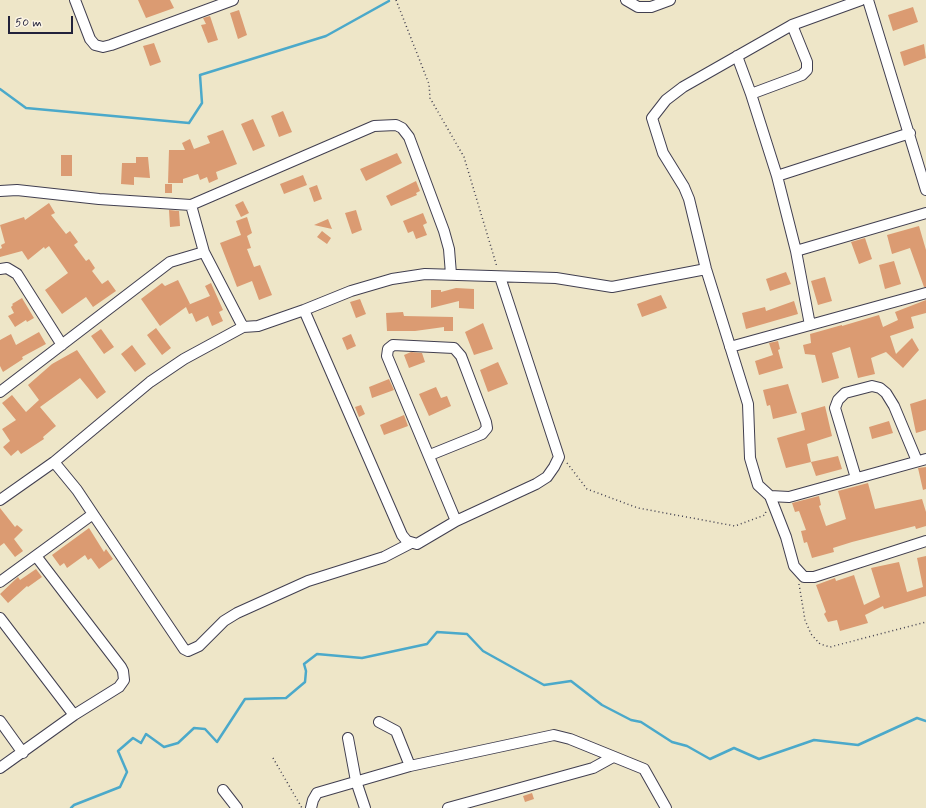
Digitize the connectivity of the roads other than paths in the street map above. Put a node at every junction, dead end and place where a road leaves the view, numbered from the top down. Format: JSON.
{"nodes":[{"id":1,"x":75,"y":0,"type":"edge"},
{"id":2,"x":233,"y":0,"type":"edge"},
{"id":3,"x":626,"y":0,"type":"edge"},
{"id":4,"x":670,"y":0,"type":"edge"},
{"id":5,"x":861,"y":0,"type":"edge"},
{"id":6,"x":868,"y":0,"type":"edge"},
{"id":7,"x":792,"y":25,"type":"junction"},
{"id":8,"x":737,"y":56,"type":"junction"},
{"id":9,"x":752,"y":94,"type":"junction"},
{"id":10,"x":910,"y":133,"type":"junction"},
{"id":11,"x":777,"y":176,"type":"junction"},
{"id":12,"x":926,"y":190,"type":"edge"},
{"id":13,"x":0,"y":191,"type":"edge"},
{"id":14,"x":191,"y":205,"type":"junction"},
{"id":15,"x":926,"y":213,"type":"edge"},
{"id":16,"x":796,"y":251,"type":"junction"},
{"id":17,"x":204,"y":252,"type":"junction"},
{"id":18,"x":0,"y":269,"type":"edge"},
{"id":19,"x":706,"y":269,"type":"junction"},
{"id":20,"x":451,"y":274,"type":"junction"},
{"id":21,"x":500,"y":277,"type":"junction"},
{"id":22,"x":926,"y":293,"type":"edge"},
{"id":23,"x":304,"y":310,"type":"junction"},
{"id":24,"x":810,"y":325,"type":"junction"},
{"id":25,"x":243,"y":327,"type":"junction"},
{"id":26,"x":62,"y":345,"type":"junction"},
{"id":27,"x":730,"y":347,"type":"junction"},
{"id":28,"x":0,"y":392,"type":"edge"},
{"id":29,"x":430,"y":456,"type":"junction"},
{"id":30,"x":922,"y":460,"type":"edge"},
{"id":31,"x":54,"y":462,"type":"junction"},
{"id":32,"x":856,"y":478,"type":"junction"},
{"id":33,"x":770,"y":496,"type":"junction"},
{"id":34,"x":789,"y":496,"type":"junction"},
{"id":35,"x":0,"y":500,"type":"edge"},
{"id":36,"x":93,"y":514,"type":"junction"},
{"id":37,"x":777,"y":514,"type":"junction"},
{"id":38,"x":456,"y":521,"type":"junction"},
{"id":39,"x":926,"y":541,"type":"edge"},
{"id":40,"x":411,"y":543,"type":"junction"},
{"id":41,"x":36,"y":556,"type":"junction"},
{"id":42,"x":0,"y":582,"type":"edge"},
{"id":43,"x":0,"y":618,"type":"edge"},
{"id":44,"x":74,"y":715,"type":"junction"},
{"id":45,"x":0,"y":721,"type":"edge"},
{"id":46,"x":379,"y":722,"type":"dead end"},
{"id":47,"x":348,"y":738,"type":"dead end"},
{"id":48,"x":23,"y":753,"type":"junction"},
{"id":49,"x":612,"y":757,"type":"junction"},
{"id":50,"x":410,"y":766,"type":"junction"},
{"id":51,"x":0,"y":768,"type":"edge"},
{"id":52,"x":356,"y":781,"type":"junction"},
{"id":53,"x":223,"y":790,"type":"dead end"},
{"id":54,"x":237,"y":808,"type":"edge"},
{"id":55,"x":311,"y":808,"type":"edge"},
{"id":56,"x":365,"y":808,"type":"edge"},
{"id":57,"x":448,"y":808,"type":"edge"},
{"id":58,"x":666,"y":808,"type":"edge"}],
"edges":[{"from":1,"to":2,"type":"street"},
{"from":3,"to":4,"type":"street"},
{"from":5,"to":7,"type":"street"},
{"from":6,"to":10,"type":"street"},
{"from":7,"to":8,"type":"street"},
{"from":7,"to":9,"type":"street"},
{"from":8,"to":9,"type":"street"},
{"from":8,"to":19,"type":"street"},
{"from":9,"to":11,"type":"street"},
{"from":10,"to":11,"type":"street"},
{"from":10,"to":12,"type":"street"},
{"from":11,"to":16,"type":"street"},
{"from":13,"to":14,"type":"street"},
{"from":14,"to":17,"type":"street"},
{"from":14,"to":20,"type":"street"},
{"from":15,"to":16,"type":"street"},
{"from":16,"to":24,"type":"street"},
{"from":17,"to":25,"type":"street"},
{"from":17,"to":26,"type":"street"},
{"from":18,"to":26,"type":"street"},
{"from":19,"to":21,"type":"street"},
{"from":19,"to":27,"type":"street"},
{"from":20,"to":21,"type":"street"},
{"from":20,"to":23,"type":"street"},
{"from":21,"to":38,"type":"street"},
{"from":22,"to":24,"type":"street"},
{"from":23,"to":25,"type":"street"},
{"from":23,"to":40,"type":"street"},
{"from":24,"to":27,"type":"street"},
{"from":25,"to":31,"type":"street"},
{"from":26,"to":28,"type":"street"},
{"from":27,"to":33,"type":"street"},
{"from":29,"to":29,"type":"street"},
{"from":29,"to":38,"type":"street"},
{"from":30,"to":32,"type":"street"},
{"from":30,"to":32,"type":"street"},
{"from":31,"to":35,"type":"street"},
{"from":31,"to":36,"type":"street"},
{"from":32,"to":34,"type":"street"},
{"from":33,"to":34,"type":"street"},
{"from":33,"to":37,"type":"street"},
{"from":34,"to":37,"type":"street"},
{"from":36,"to":40,"type":"street"},
{"from":36,"to":41,"type":"street"},
{"from":37,"to":39,"type":"street"},
{"from":38,"to":40,"type":"street"},
{"from":41,"to":42,"type":"street"},
{"from":41,"to":44,"type":"street"},
{"from":43,"to":44,"type":"street"},
{"from":44,"to":48,"type":"street"},
{"from":45,"to":48,"type":"street"},
{"from":46,"to":50,"type":"street"},
{"from":47,"to":52,"type":"street"},
{"from":48,"to":51,"type":"street"},
{"from":49,"to":50,"type":"street"},
{"from":49,"to":57,"type":"street"},
{"from":49,"to":58,"type":"street"},
{"from":50,"to":52,"type":"street"},
{"from":52,"to":55,"type":"street"},
{"from":52,"to":56,"type":"street"},
{"from":53,"to":54,"type":"street"}]}
